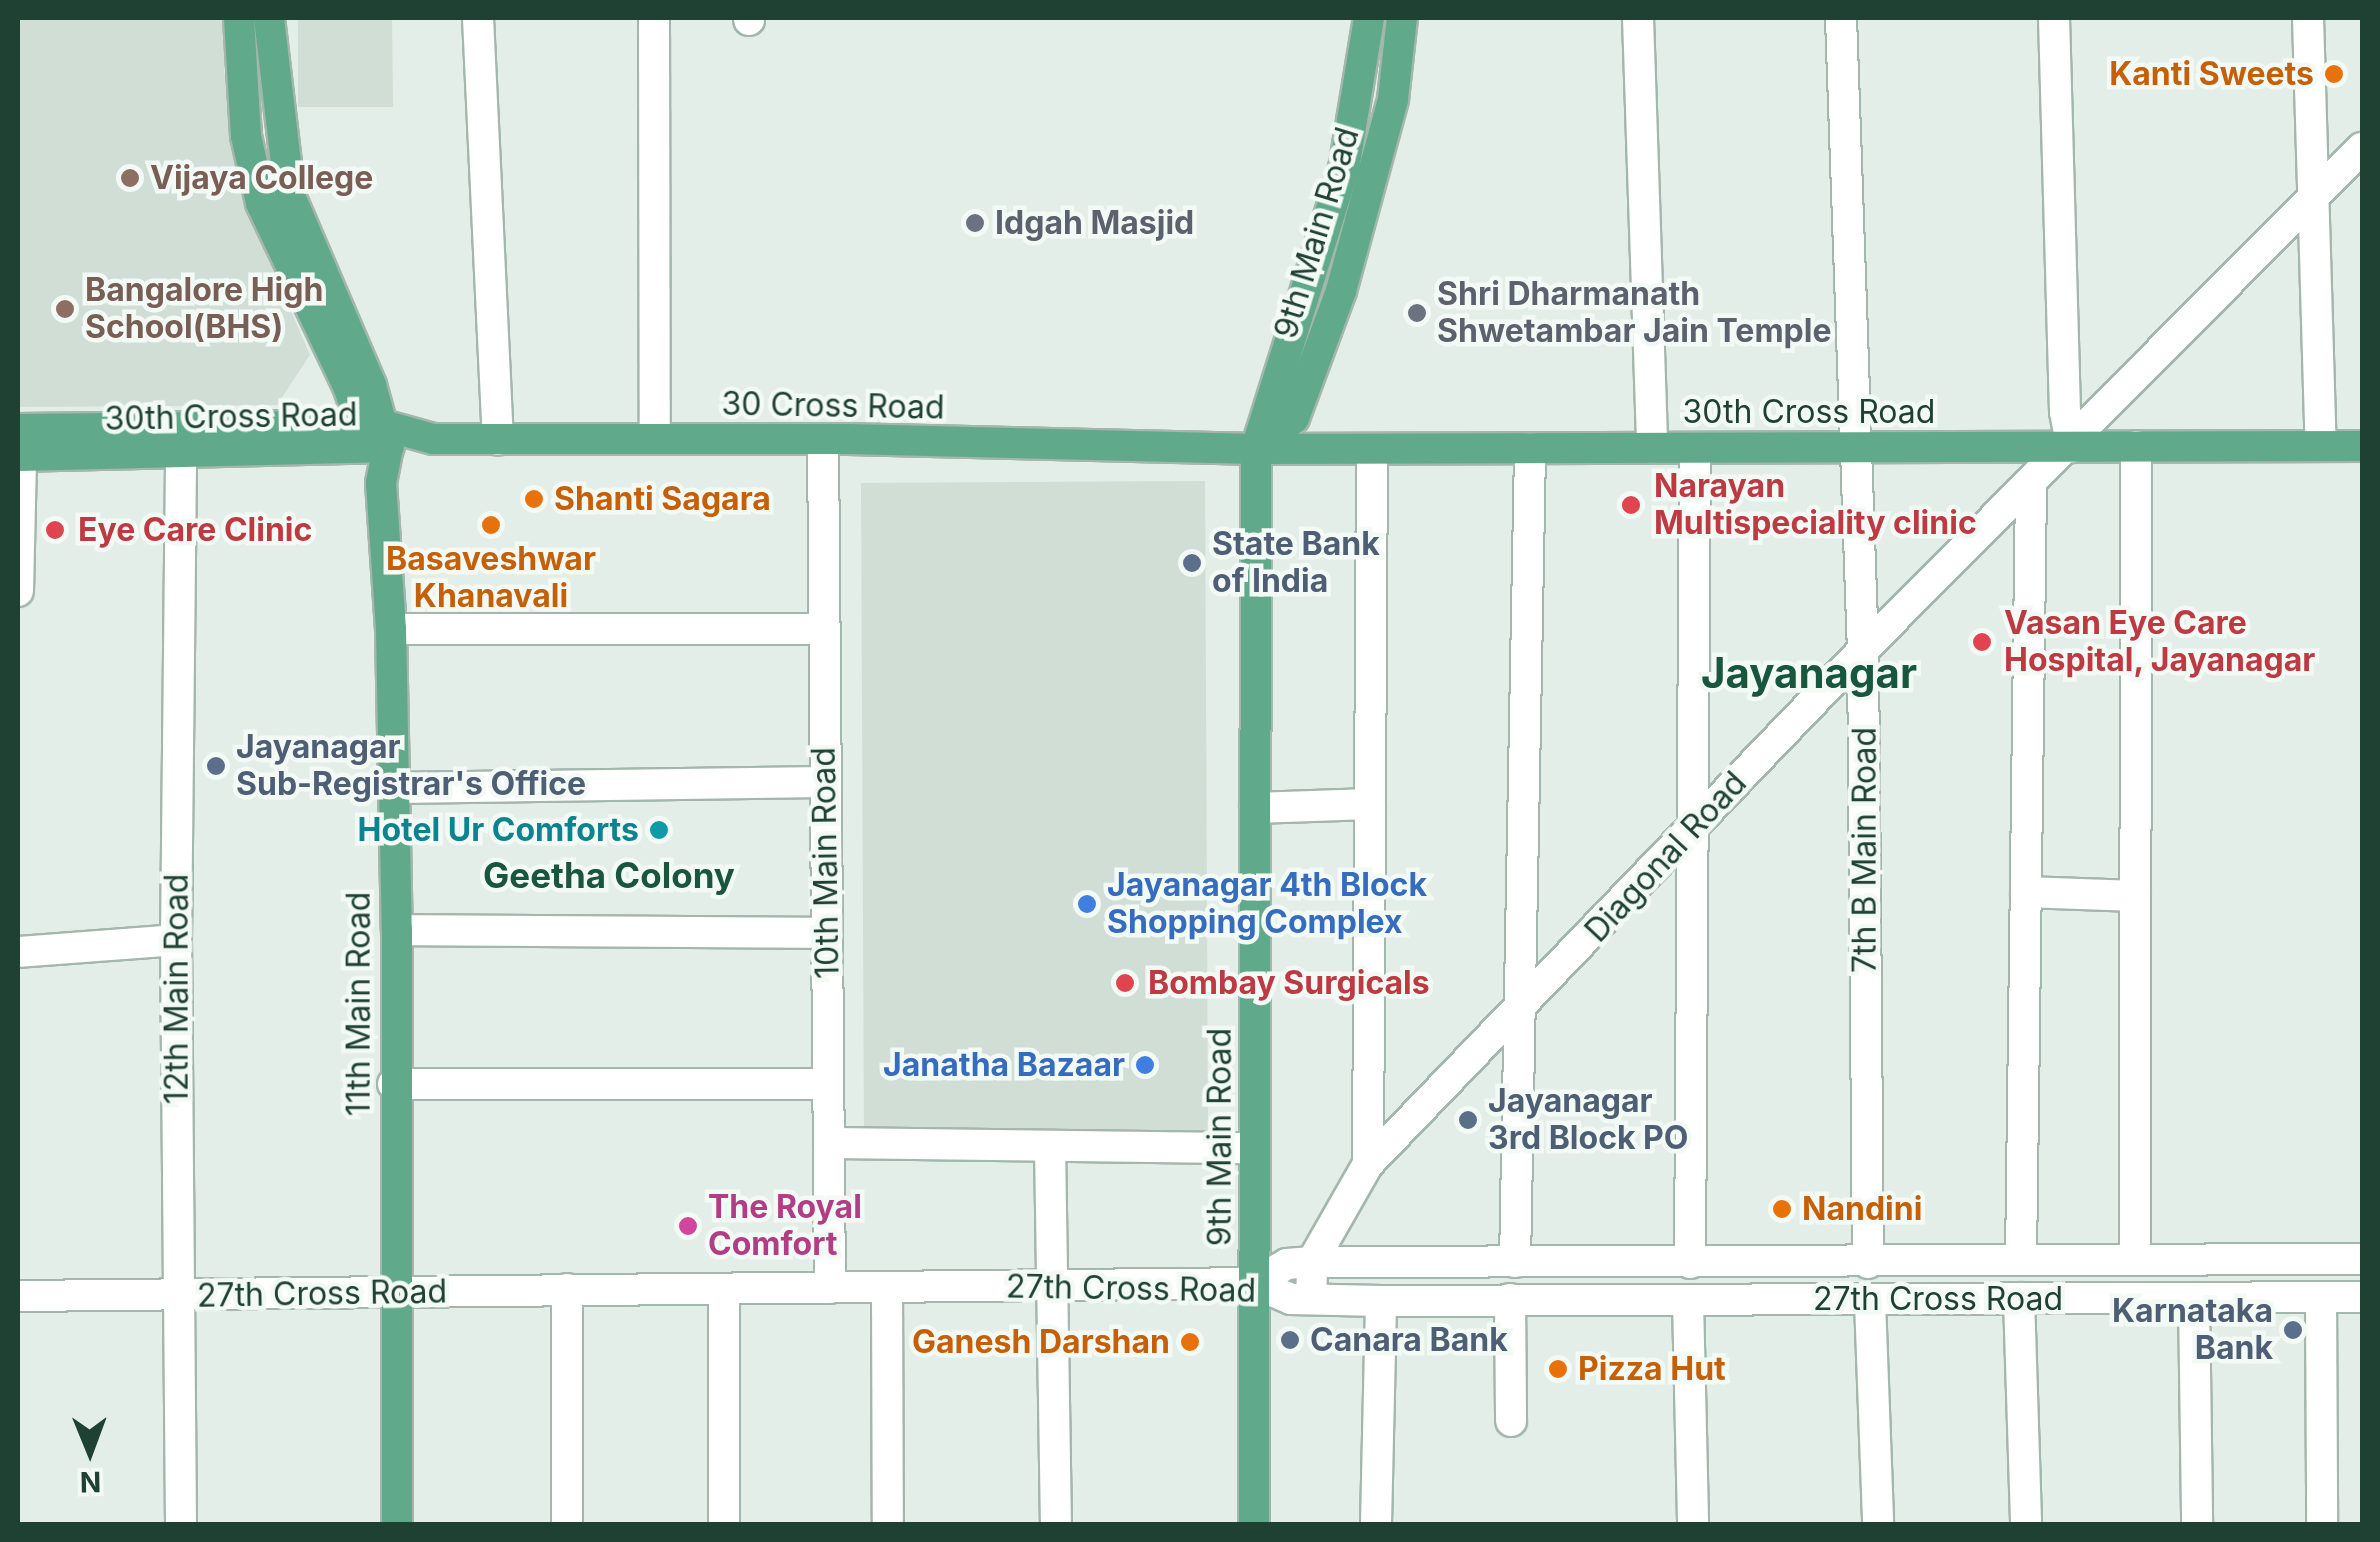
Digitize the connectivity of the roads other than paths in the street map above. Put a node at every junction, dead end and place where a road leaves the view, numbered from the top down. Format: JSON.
{"nodes":[{"id":1,"x":238,"y":18,"type":"edge"},
{"id":2,"x":269,"y":18,"type":"edge"},
{"id":3,"x":478,"y":18,"type":"edge"},
{"id":4,"x":654,"y":18,"type":"edge"},
{"id":5,"x":1369,"y":18,"type":"edge"},
{"id":6,"x":1402,"y":18,"type":"edge"},
{"id":7,"x":1638,"y":18,"type":"edge"},
{"id":8,"x":1840,"y":18,"type":"edge"},
{"id":9,"x":2054,"y":18,"type":"edge"},
{"id":10,"x":2308,"y":18,"type":"edge"},
{"id":11,"x":2362,"y":148,"type":"edge"},
{"id":12,"x":2314,"y":198,"type":"junction"},
{"id":13,"x":382,"y":437,"type":"junction"},
{"id":14,"x":822,"y":439,"type":"junction"},
{"id":15,"x":498,"y":440,"type":"junction"},
{"id":16,"x":655,"y":440,"type":"junction"},
{"id":17,"x":2136,"y":446,"type":"junction"},
{"id":18,"x":2321,"y":446,"type":"junction"},
{"id":19,"x":2362,"y":446,"type":"edge"},
{"id":20,"x":19,"y":447,"type":"edge"},
{"id":21,"x":1856,"y":447,"type":"junction"},
{"id":22,"x":2072,"y":447,"type":"junction"},
{"id":23,"x":1372,"y":448,"type":"junction"},
{"id":24,"x":1530,"y":448,"type":"junction"},
{"id":25,"x":1652,"y":448,"type":"junction"},
{"id":26,"x":1694,"y":448,"type":"junction"},
{"id":27,"x":1256,"y":449,"type":"junction"},
{"id":28,"x":182,"y":454,"type":"junction"},
{"id":29,"x":2030,"y":486,"type":"junction"},
{"id":30,"x":18,"y":591,"type":"edge"},
{"id":31,"x":391,"y":629,"type":"junction"},
{"id":32,"x":824,"y":629,"type":"junction"},
{"id":33,"x":1863,"y":650,"type":"junction"},
{"id":34,"x":826,"y":782,"type":"junction"},
{"id":35,"x":393,"y":788,"type":"junction"},
{"id":36,"x":1370,"y":804,"type":"junction"},
{"id":37,"x":1255,"y":808,"type":"junction"},
{"id":38,"x":1694,"y":826,"type":"junction"},
{"id":39,"x":2026,"y":892,"type":"junction"},
{"id":40,"x":2135,"y":896,"type":"junction"},
{"id":41,"x":396,"y":930,"type":"junction"},
{"id":42,"x":827,"y":933,"type":"junction"},
{"id":43,"x":176,"y":940,"type":"junction"},
{"id":44,"x":18,"y":952,"type":"edge"},
{"id":45,"x":1520,"y":1012,"type":"junction"},
{"id":46,"x":392,"y":1084,"type":"junction"},
{"id":47,"x":828,"y":1084,"type":"junction"},
{"id":48,"x":829,"y":1143,"type":"junction"},
{"id":49,"x":1050,"y":1146,"type":"junction"},
{"id":50,"x":1254,"y":1148,"type":"junction"},
{"id":51,"x":1368,"y":1164,"type":"junction"},
{"id":52,"x":2362,"y":1259,"type":"edge"},
{"id":53,"x":2022,"y":1260,"type":"junction"},
{"id":54,"x":2135,"y":1260,"type":"junction"},
{"id":55,"x":1312,"y":1262,"type":"junction"},
{"id":56,"x":1515,"y":1262,"type":"junction"},
{"id":57,"x":1690,"y":1263,"type":"junction"},
{"id":58,"x":1868,"y":1263,"type":"junction"},
{"id":59,"x":1254,"y":1284,"type":"junction"},
{"id":60,"x":1052,"y":1286,"type":"junction"},
{"id":61,"x":887,"y":1287,"type":"junction"},
{"id":62,"x":830,"y":1288,"type":"junction"},
{"id":63,"x":567,"y":1289,"type":"junction"},
{"id":64,"x":724,"y":1289,"type":"junction"},
{"id":65,"x":397,"y":1293,"type":"junction"},
{"id":66,"x":18,"y":1296,"type":"edge"},
{"id":67,"x":180,"y":1296,"type":"junction"},
{"id":68,"x":2362,"y":1297,"type":"edge"},
{"id":69,"x":2019,"y":1298,"type":"junction"},
{"id":70,"x":2194,"y":1298,"type":"junction"},
{"id":71,"x":2321,"y":1298,"type":"junction"},
{"id":72,"x":1311,"y":1299,"type":"junction"},
{"id":73,"x":1510,"y":1299,"type":"junction"},
{"id":74,"x":1688,"y":1300,"type":"junction"},
{"id":75,"x":1381,"y":1301,"type":"junction"},
{"id":76,"x":1870,"y":1301,"type":"junction"},
{"id":77,"x":1511,"y":1421,"type":"dead end"},
{"id":78,"x":181,"y":1524,"type":"edge"},
{"id":79,"x":397,"y":1524,"type":"edge"},
{"id":80,"x":566,"y":1524,"type":"edge"},
{"id":81,"x":724,"y":1524,"type":"edge"},
{"id":82,"x":888,"y":1524,"type":"edge"},
{"id":83,"x":1056,"y":1524,"type":"edge"},
{"id":84,"x":1254,"y":1524,"type":"edge"},
{"id":85,"x":1376,"y":1524,"type":"edge"},
{"id":86,"x":1693,"y":1524,"type":"edge"},
{"id":87,"x":1878,"y":1524,"type":"edge"},
{"id":88,"x":2026,"y":1524,"type":"edge"},
{"id":89,"x":2197,"y":1524,"type":"edge"},
{"id":90,"x":2322,"y":1524,"type":"edge"}],
"edges":[{"from":1,"to":13,"type":"main road"},
{"from":2,"to":13,"type":"main road"},
{"from":3,"to":15,"type":"street"},
{"from":4,"to":16,"type":"street"},
{"from":5,"to":27,"type":"main road","name":"9th Main Road"},
{"from":6,"to":27,"type":"main road","name":"9th Main Road"},
{"from":7,"to":25,"type":"street"},
{"from":8,"to":21,"type":"street","name":"7th B Main Road"},
{"from":9,"to":22,"type":"street"},
{"from":10,"to":12,"type":"street"},
{"from":11,"to":12,"type":"street","name":"Diagonal Road"},
{"from":12,"to":18,"type":"street"},
{"from":12,"to":22,"type":"street","name":"Diagonal Road"},
{"from":13,"to":15,"type":"main road","name":"30 Cross Road"},
{"from":13,"to":20,"type":"main road","name":"30th Cross Road"},
{"from":13,"to":28,"type":"main road","name":"30th Cross Road"},
{"from":13,"to":31,"type":"main road","name":"11th Main Road"},
{"from":14,"to":16,"type":"main road","name":"30 Cross Road"},
{"from":14,"to":27,"type":"main road","name":"30 Cross Road"},
{"from":14,"to":32,"type":"street","name":"10th Main Road"},
{"from":15,"to":16,"type":"main road","name":"30 Cross Road"},
{"from":17,"to":18,"type":"main road","name":"30th Cross Road"},
{"from":17,"to":22,"type":"main road","name":"30th Cross Road"},
{"from":17,"to":40,"type":"street"},
{"from":18,"to":19,"type":"main road","name":"30th Cross Road"},
{"from":20,"to":28,"type":"main road","name":"30th Cross Road"},
{"from":20,"to":30,"type":"street"},
{"from":21,"to":22,"type":"main road","name":"30th Cross Road"},
{"from":21,"to":26,"type":"main road","name":"30th Cross Road"},
{"from":21,"to":33,"type":"street","name":"7th B Main Road"},
{"from":22,"to":29,"type":"street","name":"Diagonal Road"},
{"from":23,"to":24,"type":"main road","name":"30th Cross Road"},
{"from":23,"to":27,"type":"main road","name":"30th Cross Road"},
{"from":23,"to":36,"type":"street"},
{"from":24,"to":25,"type":"main road","name":"30th Cross Road"},
{"from":24,"to":45,"type":"street"},
{"from":25,"to":26,"type":"main road","name":"30th Cross Road"},
{"from":26,"to":38,"type":"street"},
{"from":27,"to":37,"type":"main road","name":"9th Main Road"},
{"from":28,"to":43,"type":"street","name":"12th Main Road"},
{"from":29,"to":33,"type":"street","name":"Diagonal Road"},
{"from":29,"to":39,"type":"street"},
{"from":31,"to":32,"type":"street"},
{"from":31,"to":35,"type":"main road","name":"11th Main Road"},
{"from":32,"to":34,"type":"street","name":"10th Main Road"},
{"from":33,"to":38,"type":"street","name":"Diagonal Road"},
{"from":33,"to":58,"type":"street","name":"7th B Main Road"},
{"from":34,"to":35,"type":"street"},
{"from":34,"to":42,"type":"street","name":"10th Main Road"},
{"from":35,"to":41,"type":"main road","name":"11th Main Road"},
{"from":36,"to":37,"type":"street"},
{"from":36,"to":51,"type":"street"},
{"from":37,"to":50,"type":"main road","name":"9th Main Road"},
{"from":38,"to":45,"type":"street","name":"Diagonal Road"},
{"from":38,"to":57,"type":"street"},
{"from":39,"to":40,"type":"street"},
{"from":39,"to":53,"type":"street"},
{"from":40,"to":54,"type":"street"},
{"from":41,"to":42,"type":"street"},
{"from":41,"to":46,"type":"main road","name":"11th Main Road"},
{"from":42,"to":47,"type":"street","name":"10th Main Road"},
{"from":43,"to":44,"type":"street"},
{"from":43,"to":67,"type":"street","name":"12th Main Road"},
{"from":45,"to":51,"type":"street","name":"Diagonal Road"},
{"from":45,"to":56,"type":"street"},
{"from":46,"to":47,"type":"street"},
{"from":46,"to":65,"type":"main road","name":"11th Main Road"},
{"from":47,"to":48,"type":"street","name":"10th Main Road"},
{"from":48,"to":49,"type":"street"},
{"from":48,"to":62,"type":"street","name":"10th Main Road"},
{"from":49,"to":50,"type":"street"},
{"from":49,"to":60,"type":"street"},
{"from":50,"to":59,"type":"main road","name":"9th Main Road"},
{"from":51,"to":55,"type":"street","name":"Diagonal Road"},
{"from":52,"to":54,"type":"street","name":"27th Cross Road"},
{"from":53,"to":54,"type":"street","name":"27th Cross Road"},
{"from":53,"to":58,"type":"street","name":"27th Cross Road"},
{"from":55,"to":56,"type":"street","name":"27th Cross Road"},
{"from":55,"to":59,"type":"street","name":"27th Cross Road"},
{"from":55,"to":72,"type":"street","name":"Diagonal Road"},
{"from":56,"to":57,"type":"street","name":"27th Cross Road"},
{"from":57,"to":58,"type":"street","name":"27th Cross Road"},
{"from":59,"to":60,"type":"street","name":"27th Cross Road"},
{"from":59,"to":72,"type":"street","name":"27th Cross Road"},
{"from":59,"to":84,"type":"main road","name":"9th Main Road"},
{"from":60,"to":61,"type":"street","name":"27th Cross Road"},
{"from":60,"to":83,"type":"street"},
{"from":61,"to":62,"type":"street","name":"27th Cross Road"},
{"from":61,"to":82,"type":"street"},
{"from":62,"to":64,"type":"street","name":"27th Cross Road"},
{"from":63,"to":64,"type":"street","name":"27th Cross Road"},
{"from":63,"to":65,"type":"street","name":"27th Cross Road"},
{"from":63,"to":80,"type":"street"},
{"from":64,"to":81,"type":"street"},
{"from":65,"to":67,"type":"street","name":"27th Cross Road"},
{"from":65,"to":79,"type":"main road","name":"11th Main Road"},
{"from":66,"to":67,"type":"street","name":"27th Cross Road"},
{"from":67,"to":78,"type":"street","name":"12th Main Road"},
{"from":68,"to":71,"type":"street","name":"27th Cross Road"},
{"from":69,"to":70,"type":"street","name":"27th Cross Road"},
{"from":69,"to":76,"type":"street","name":"27th Cross Road"},
{"from":69,"to":88,"type":"street"},
{"from":70,"to":71,"type":"street","name":"27th Cross Road"},
{"from":70,"to":89,"type":"street"},
{"from":71,"to":90,"type":"street"},
{"from":72,"to":75,"type":"street","name":"27th Cross Road"},
{"from":73,"to":74,"type":"street","name":"27th Cross Road"},
{"from":73,"to":75,"type":"street","name":"27th Cross Road"},
{"from":73,"to":77,"type":"street"},
{"from":74,"to":76,"type":"street","name":"27th Cross Road"},
{"from":74,"to":86,"type":"street"},
{"from":75,"to":85,"type":"street"},
{"from":76,"to":87,"type":"street"}]}
